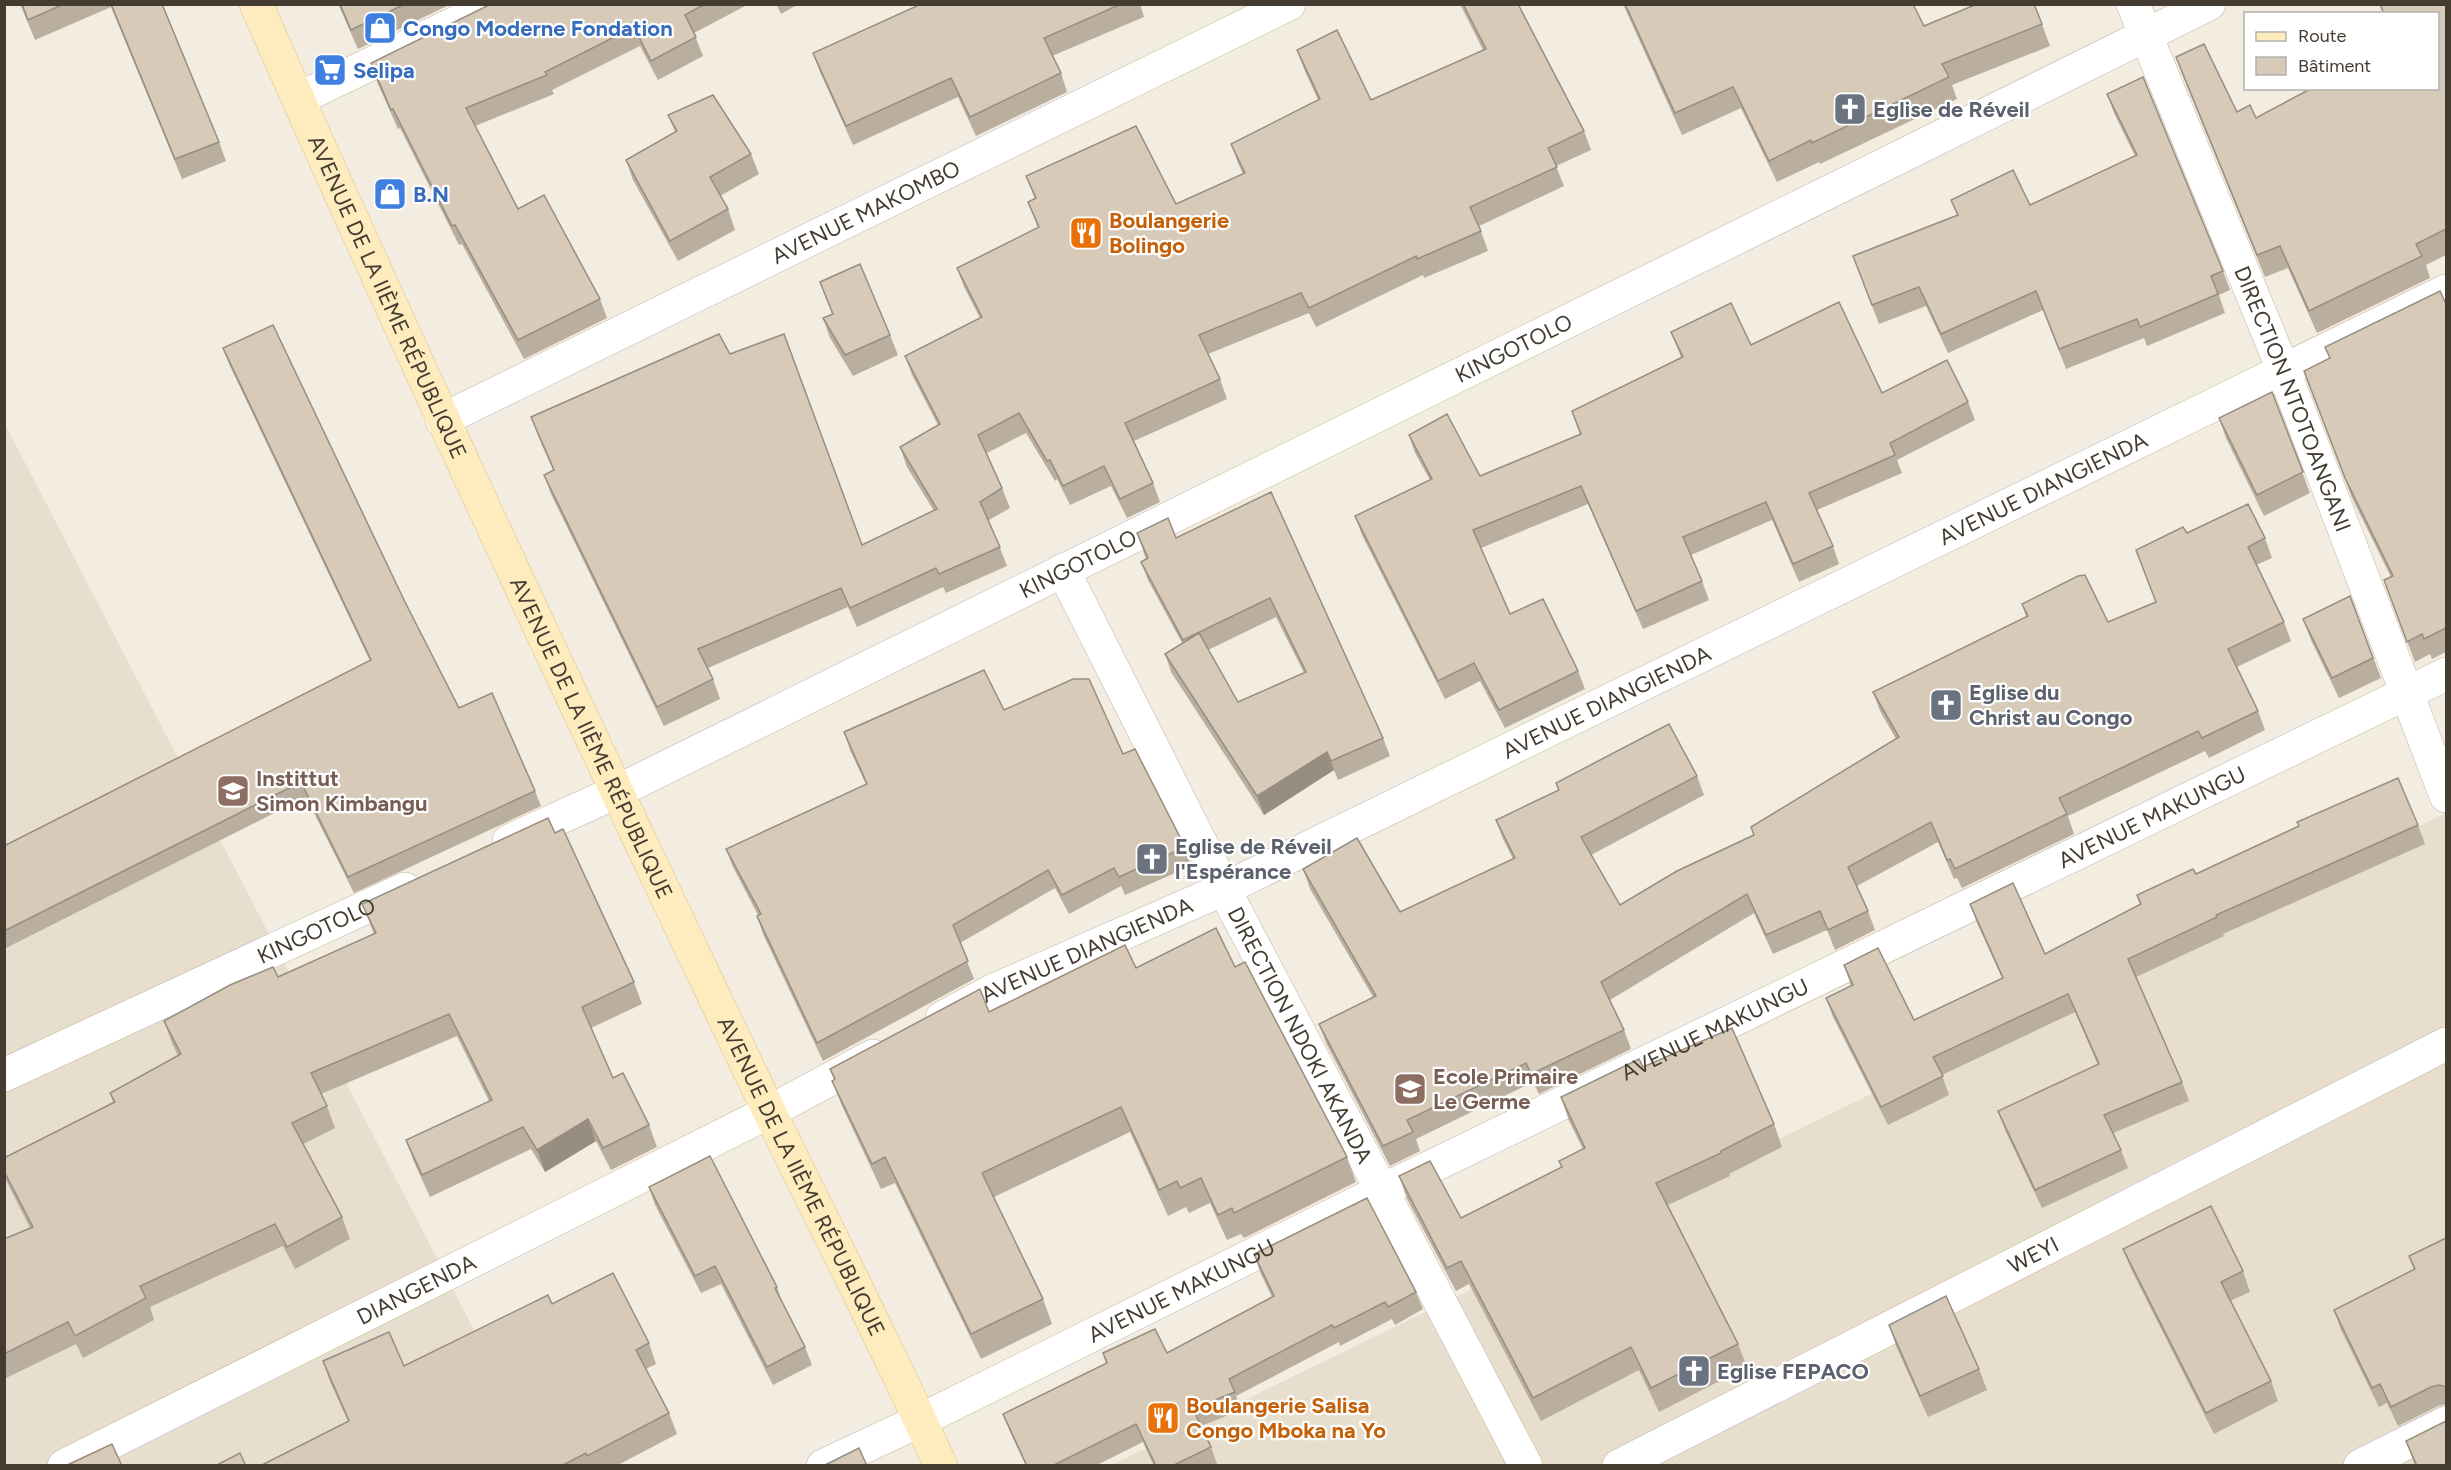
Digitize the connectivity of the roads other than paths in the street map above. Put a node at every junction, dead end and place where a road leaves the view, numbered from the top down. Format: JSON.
{"nodes":[{"id":1,"x":256,"y":4,"type":"edge"},
{"id":2,"x":495,"y":4,"type":"edge"},
{"id":3,"x":1289,"y":4,"type":"edge"},
{"id":4,"x":2133,"y":4,"type":"edge"},
{"id":5,"x":2209,"y":4,"type":"edge"},
{"id":6,"x":2146,"y":36,"type":"junction"},
{"id":7,"x":298,"y":99,"type":"junction"},
{"id":8,"x":2446,"y":291,"type":"edge"},
{"id":9,"x":2283,"y":369,"type":"junction"},
{"id":10,"x":442,"y":420,"type":"junction"},
{"id":11,"x":1063,"y":570,"type":"junction"},
{"id":12,"x":2446,"y":674,"type":"edge"},
{"id":13,"x":2406,"y":695,"type":"junction"},
{"id":14,"x":616,"y":792,"type":"junction"},
{"id":15,"x":2446,"y":796,"type":"edge"},
{"id":16,"x":487,"y":851,"type":"edge"},
{"id":17,"x":434,"y":876,"type":"edge"},
{"id":18,"x":1224,"y":890,"type":"junction"},
{"id":19,"x":2446,"y":1044,"type":"edge"},
{"id":20,"x":4,"y":1075,"type":"edge"},
{"id":21,"x":769,"y":1112,"type":"junction"},
{"id":22,"x":1381,"y":1191,"type":"junction"},
{"id":23,"x":921,"y":1420,"type":"junction"},
{"id":24,"x":2446,"y":1423,"type":"edge"},
{"id":25,"x":64,"y":1466,"type":"edge"},
{"id":26,"x":823,"y":1466,"type":"edge"},
{"id":27,"x":941,"y":1466,"type":"edge"},
{"id":28,"x":1526,"y":1466,"type":"edge"},
{"id":29,"x":1619,"y":1466,"type":"edge"},
{"id":30,"x":2360,"y":1466,"type":"edge"}],
"edges":[{"from":1,"to":7,"type":"street","name":"AVENUE DE LA IIÈME RÉPUBLIQUE"},
{"from":2,"to":7,"type":"street"},
{"from":3,"to":10,"type":"street","name":"AVENUE MAKOMBO"},
{"from":4,"to":6,"type":"street","name":"DIRECTION NTOTOANGANI"},
{"from":5,"to":6,"type":"street","name":"KINGOTOLO"},
{"from":6,"to":9,"type":"street","name":"DIRECTION NTOTOANGANI"},
{"from":6,"to":11,"type":"street","name":"KINGOTOLO"},
{"from":7,"to":10,"type":"street","name":"AVENUE DE LA IIÈME RÉPUBLIQUE"},
{"from":8,"to":9,"type":"street","name":"AVENUE DIANGIENDA"},
{"from":9,"to":13,"type":"street","name":"DIRECTION NTOTOANGANI"},
{"from":9,"to":18,"type":"street","name":"AVENUE DIANGIENDA"},
{"from":10,"to":14,"type":"street","name":"AVENUE DE LA IIÈME RÉPUBLIQUE"},
{"from":11,"to":14,"type":"street","name":"KINGOTOLO"},
{"from":11,"to":18,"type":"street","name":"DIRECTION NDOKI AKANDA"},
{"from":12,"to":13,"type":"street","name":"AVENUE MAKUNGU"},
{"from":13,"to":15,"type":"street","name":"DIRECTION NTOTOANGANI"},
{"from":13,"to":22,"type":"street","name":"AVENUE MAKUNGU"},
{"from":14,"to":16,"type":"street","name":"KINGOTOLO"},
{"from":14,"to":21,"type":"street","name":"AVENUE DE LA IIÈME RÉPUBLIQUE"},
{"from":17,"to":20,"type":"street","name":"KINGOTOLO"},
{"from":18,"to":21,"type":"street","name":"AVENUE DIANGIENDA"},
{"from":18,"to":22,"type":"street","name":"DIRECTION NDOKI AKANDA"},
{"from":19,"to":29,"type":"street","name":"WEYI"},
{"from":21,"to":23,"type":"street","name":"AVENUE DE LA IIÈME RÉPUBLIQUE"},
{"from":21,"to":25,"type":"street","name":"DIANGENDA"},
{"from":22,"to":23,"type":"street","name":"AVENUE MAKUNGU"},
{"from":22,"to":28,"type":"street","name":"DIRECTION NDOKI AKANDA"},
{"from":23,"to":26,"type":"street","name":"AVENUE MAKUNGU"},
{"from":23,"to":27,"type":"street","name":"AVENUE DE LA IIÈME RÉPUBLIQUE"},
{"from":24,"to":30,"type":"street"}]}
